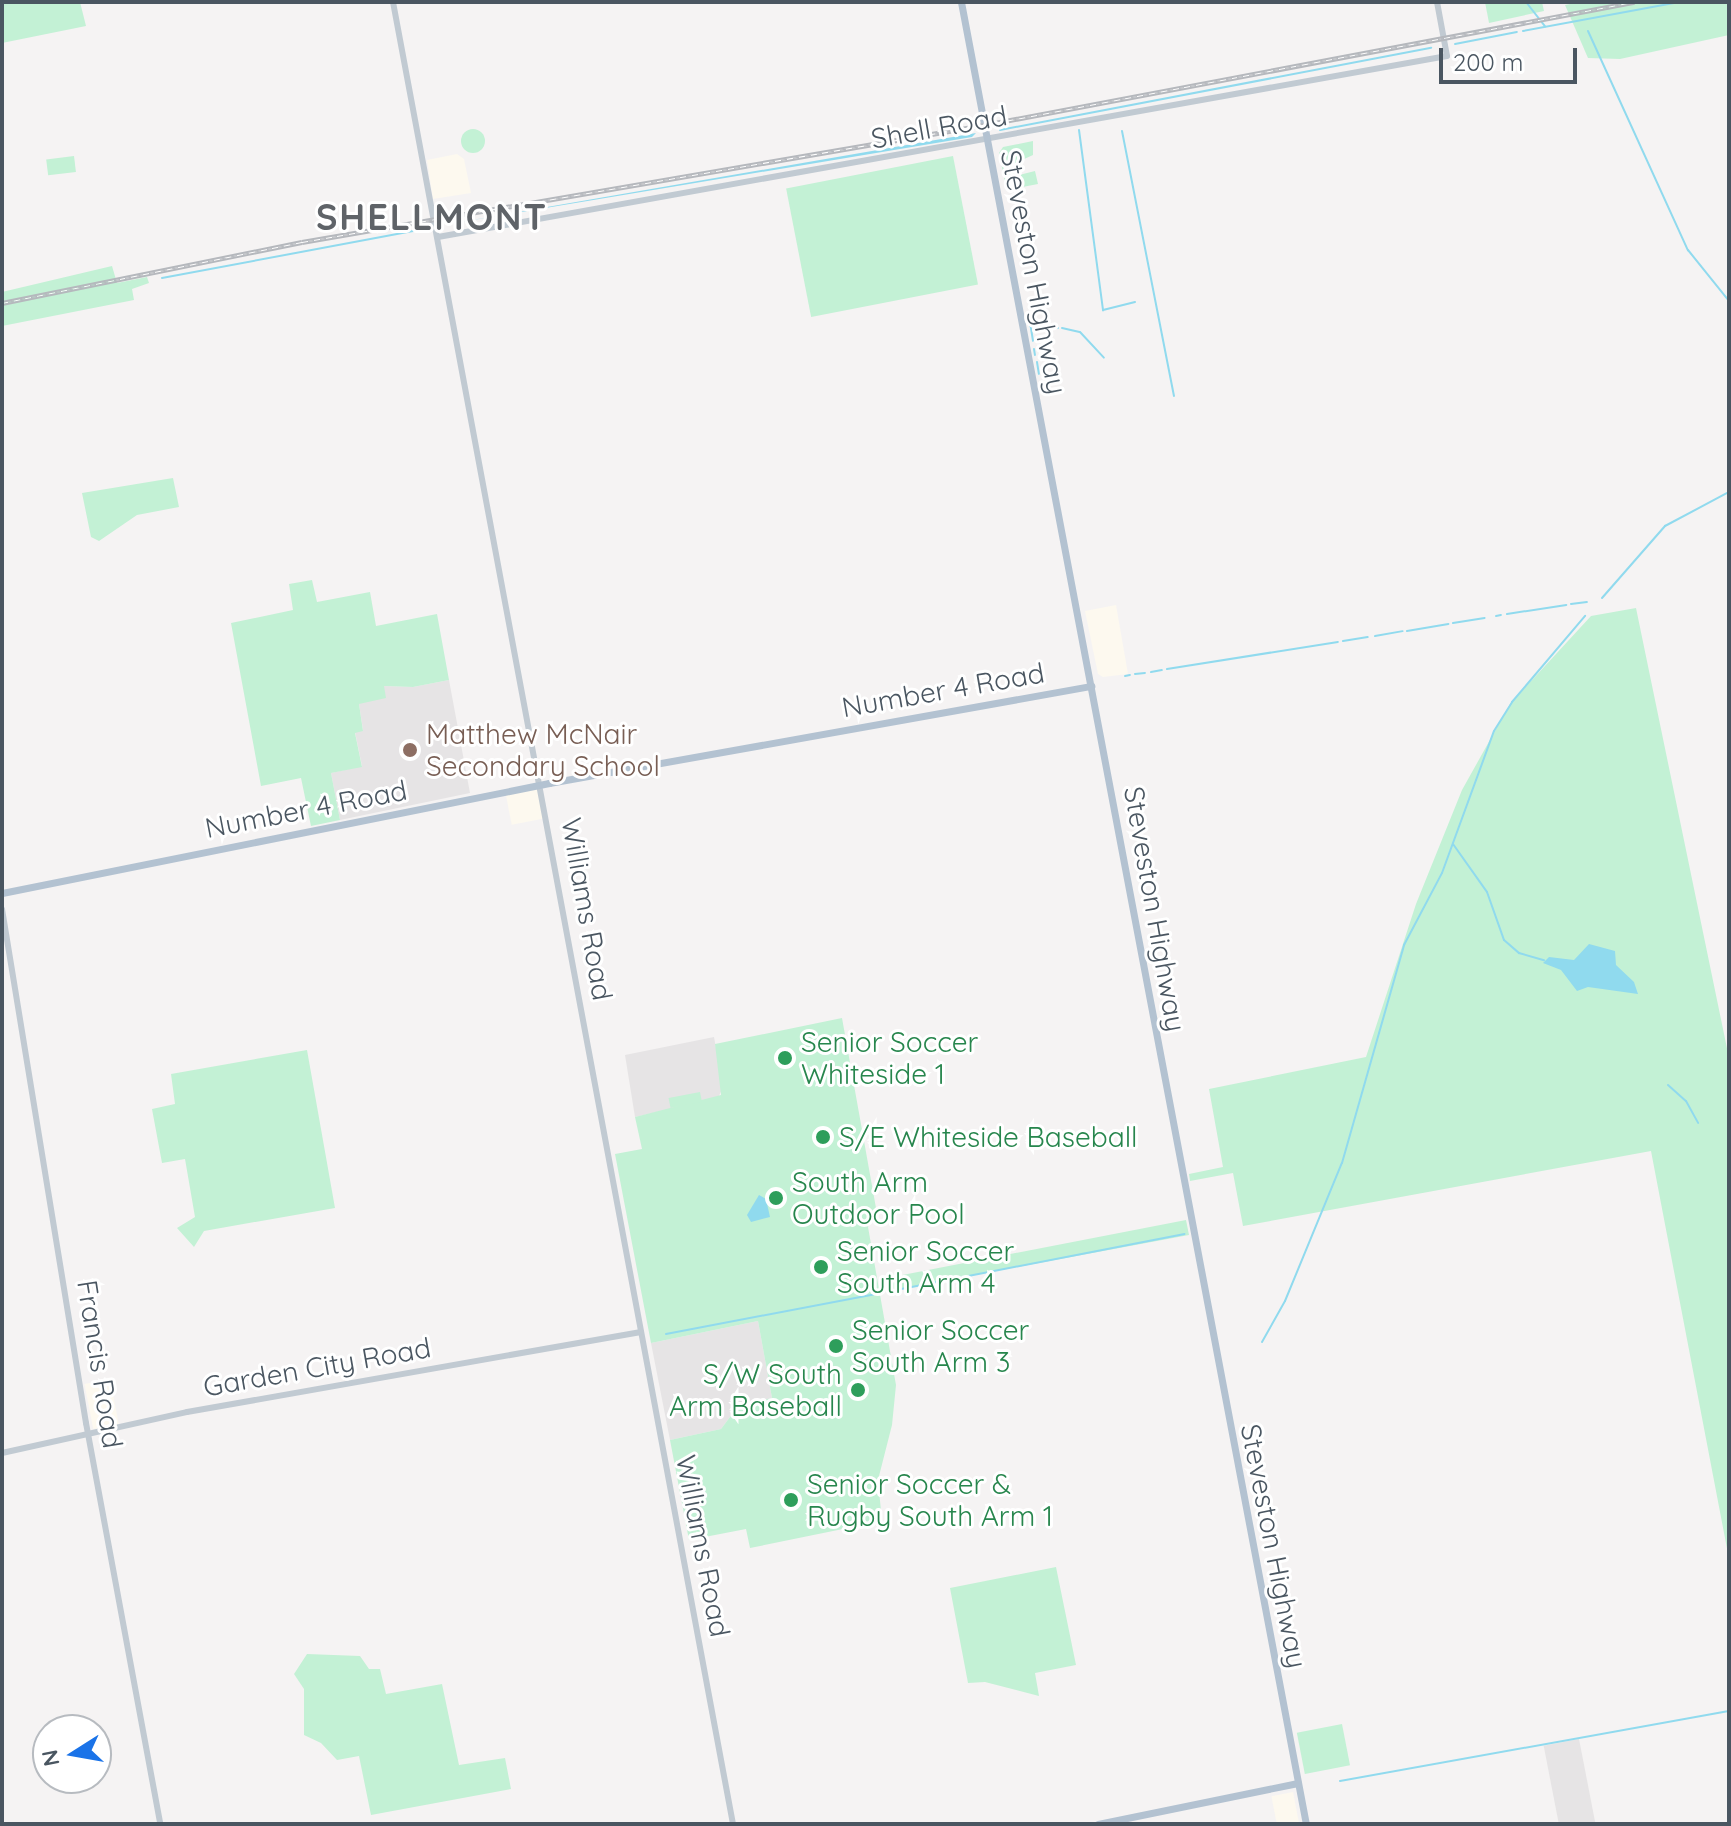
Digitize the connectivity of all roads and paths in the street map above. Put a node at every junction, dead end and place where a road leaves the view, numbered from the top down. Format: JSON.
{"nodes":[{"id":1,"x":393,"y":2,"type":"edge"},
{"id":2,"x":961,"y":2,"type":"edge"},
{"id":3,"x":1437,"y":2,"type":"edge"},
{"id":4,"x":988,"y":142,"type":"junction"},
{"id":5,"x":438,"y":237,"type":"junction"},
{"id":6,"x":1091,"y":686,"type":"junction"},
{"id":7,"x":542,"y":784,"type":"junction"},
{"id":8,"x":2,"y":893,"type":"edge"},
{"id":9,"x":2,"y":909,"type":"edge"},
{"id":10,"x":641,"y":1332,"type":"junction"},
{"id":11,"x":88,"y":1434,"type":"junction"},
{"id":12,"x":2,"y":1453,"type":"edge"},
{"id":13,"x":1298,"y":1783,"type":"junction"},
{"id":14,"x":160,"y":1824,"type":"edge"},
{"id":15,"x":733,"y":1824,"type":"edge"},
{"id":16,"x":1098,"y":1824,"type":"edge"},
{"id":17,"x":1306,"y":1824,"type":"edge"}],
"edges":[{"from":1,"to":5,"type":"street","name":"Williams Road"},
{"from":2,"to":4,"type":"main road","name":"Steveston Highway"},
{"from":3,"to":4,"type":"street","name":"Shell Road"},
{"from":4,"to":5,"type":"street","name":"Shell Road"},
{"from":4,"to":6,"type":"main road","name":"Steveston Highway"},
{"from":5,"to":7,"type":"street","name":"Williams Road"},
{"from":6,"to":7,"type":"main road","name":"Number 4 Road"},
{"from":6,"to":13,"type":"main road","name":"Steveston Highway"},
{"from":7,"to":8,"type":"main road","name":"Number 4 Road"},
{"from":7,"to":10,"type":"street","name":"Williams Road"},
{"from":9,"to":11,"type":"street","name":"Francis Road"},
{"from":10,"to":11,"type":"street","name":"Garden City Road"},
{"from":10,"to":15,"type":"street","name":"Williams Road"},
{"from":11,"to":12,"type":"street","name":"Garden City Road"},
{"from":11,"to":14,"type":"street","name":"Francis Road"},
{"from":13,"to":16,"type":"main road"},
{"from":13,"to":17,"type":"main road","name":"Steveston Highway"}]}
